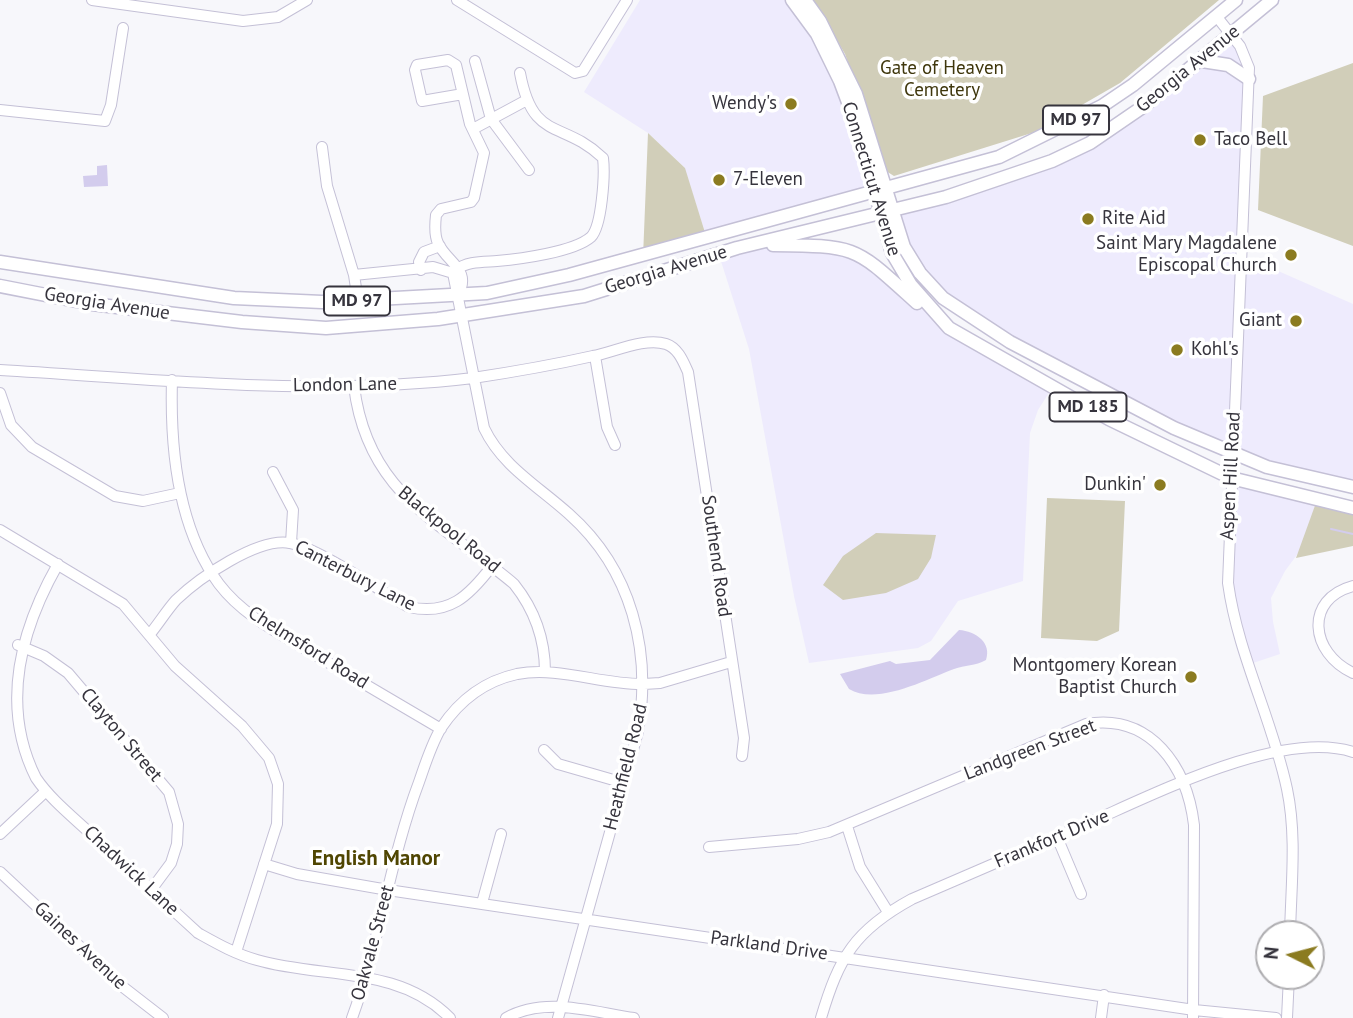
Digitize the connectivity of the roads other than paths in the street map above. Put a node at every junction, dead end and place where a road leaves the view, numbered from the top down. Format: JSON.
{"nodes":[{"id":1,"x":92,"y":0,"type":"edge"},
{"id":2,"x":307,"y":0,"type":"edge"},
{"id":3,"x":457,"y":0,"type":"edge"},
{"id":4,"x":627,"y":0,"type":"edge"},
{"id":5,"x":792,"y":0,"type":"edge"},
{"id":6,"x":805,"y":0,"type":"edge"},
{"id":7,"x":1236,"y":0,"type":"edge"},
{"id":8,"x":1272,"y":0,"type":"edge"},
{"id":9,"x":1217,"y":17,"type":"junction"},
{"id":10,"x":123,"y":28,"type":"dead end"},
{"id":11,"x":1232,"y":35,"type":"junction"},
{"id":12,"x":475,"y":61,"type":"dead end"},
{"id":13,"x":1202,"y":61,"type":"junction"},
{"id":14,"x":520,"y":74,"type":"dead end"},
{"id":15,"x":1249,"y":79,"type":"junction"},
{"id":16,"x":463,"y":94,"type":"junction"},
{"id":17,"x":525,"y":102,"type":"junction"},
{"id":18,"x":0,"y":110,"type":"edge"},
{"id":19,"x":491,"y":119,"type":"junction"},
{"id":20,"x":472,"y":129,"type":"junction"},
{"id":21,"x":321,"y":147,"type":"dead end"},
{"id":22,"x":529,"y":170,"type":"dead end"},
{"id":23,"x":881,"y":190,"type":"junction"},
{"id":24,"x":886,"y":213,"type":"junction"},
{"id":25,"x":751,"y":245,"type":"junction"},
{"id":26,"x":442,"y":248,"type":"junction"},
{"id":27,"x":0,"y":262,"type":"edge"},
{"id":28,"x":433,"y":267,"type":"junction"},
{"id":29,"x":421,"y":270,"type":"junction"},
{"id":30,"x":456,"y":270,"type":"junction"},
{"id":31,"x":354,"y":275,"type":"junction"},
{"id":32,"x":0,"y":286,"type":"edge"},
{"id":33,"x":458,"y":295,"type":"junction"},
{"id":34,"x":359,"y":301,"type":"junction"},
{"id":35,"x":463,"y":316,"type":"junction"},
{"id":36,"x":949,"y":328,"type":"junction"},
{"id":37,"x":595,"y":356,"type":"junction"},
{"id":38,"x":682,"y":358,"type":"joint"},
{"id":39,"x":0,"y":370,"type":"edge"},
{"id":40,"x":474,"y":377,"type":"junction"},
{"id":41,"x":172,"y":380,"type":"junction"},
{"id":42,"x":354,"y":386,"type":"junction"},
{"id":43,"x":0,"y":393,"type":"edge"},
{"id":44,"x":615,"y":445,"type":"dead end"},
{"id":45,"x":1232,"y":454,"type":"junction"},
{"id":46,"x":273,"y":472,"type":"dead end"},
{"id":47,"x":1231,"y":478,"type":"junction"},
{"id":48,"x":1353,"y":487,"type":"edge"},
{"id":49,"x":180,"y":493,"type":"junction"},
{"id":50,"x":1353,"y":508,"type":"edge"},
{"id":51,"x":0,"y":530,"type":"edge"},
{"id":52,"x":291,"y":543,"type":"junction"},
{"id":53,"x":58,"y":564,"type":"junction"},
{"id":54,"x":492,"y":566,"type":"junction"},
{"id":55,"x":212,"y":572,"type":"junction"},
{"id":56,"x":1353,"y":586,"type":"edge"},
{"id":57,"x":150,"y":634,"type":"junction"},
{"id":58,"x":19,"y":645,"type":"junction"},
{"id":59,"x":732,"y":662,"type":"junction"},
{"id":60,"x":545,"y":672,"type":"junction"},
{"id":61,"x":1353,"y":673,"type":"edge"},
{"id":62,"x":644,"y":684,"type":"junction"},
{"id":63,"x":441,"y":729,"type":"junction"},
{"id":64,"x":544,"y":750,"type":"dead end"},
{"id":65,"x":1353,"y":752,"type":"edge"},
{"id":66,"x":1278,"y":753,"type":"junction"},
{"id":67,"x":742,"y":756,"type":"dead end"},
{"id":68,"x":1185,"y":782,"type":"junction"},
{"id":69,"x":624,"y":783,"type":"junction"},
{"id":70,"x":46,"y":792,"type":"junction"},
{"id":71,"x":847,"y":826,"type":"junction"},
{"id":72,"x":0,"y":834,"type":"edge"},
{"id":73,"x":501,"y":834,"type":"dead end"},
{"id":74,"x":1057,"y":837,"type":"junction"},
{"id":75,"x":709,"y":847,"type":"dead end"},
{"id":76,"x":264,"y":864,"type":"junction"},
{"id":77,"x":0,"y":872,"type":"edge"},
{"id":78,"x":151,"y":890,"type":"junction"},
{"id":79,"x":388,"y":890,"type":"junction"},
{"id":80,"x":1081,"y":894,"type":"dead end"},
{"id":81,"x":482,"y":903,"type":"junction"},
{"id":82,"x":888,"y":912,"type":"junction"},
{"id":83,"x":585,"y":918,"type":"junction"},
{"id":84,"x":1290,"y":920,"type":"edge"},
{"id":85,"x":236,"y":952,"type":"junction"},
{"id":86,"x":844,"y":957,"type":"junction"},
{"id":87,"x":366,"y":978,"type":"junction"},
{"id":88,"x":1288,"y":990,"type":"edge"},
{"id":89,"x":1104,"y":995,"type":"junction"},
{"id":90,"x":560,"y":1007,"type":"junction"},
{"id":91,"x":1193,"y":1014,"type":"edge"},
{"id":92,"x":163,"y":1018,"type":"edge"},
{"id":93,"x":352,"y":1018,"type":"edge"},
{"id":94,"x":450,"y":1018,"type":"edge"},
{"id":95,"x":506,"y":1018,"type":"edge"},
{"id":96,"x":558,"y":1018,"type":"edge"},
{"id":97,"x":634,"y":1018,"type":"edge"},
{"id":98,"x":821,"y":1018,"type":"edge"},
{"id":99,"x":1101,"y":1018,"type":"edge"},
{"id":100,"x":1276,"y":1018,"type":"edge"},
{"id":101,"x":1287,"y":1018,"type":"edge"}],
"edges":[{"from":1,"to":2,"type":"street"},
{"from":3,"to":4,"type":"street"},
{"from":5,"to":23,"type":"main road","name":"Connecticut Avenue"},
{"from":6,"to":23,"type":"main road","name":"Connecticut Avenue"},
{"from":7,"to":9,"type":"main road","name":"Georgia Avenue","number":"MD 97"},
{"from":8,"to":11,"type":"main road","name":"Georgia Avenue","number":"MD 97"},
{"from":9,"to":11,"type":"street","name":"Aspen Hill Road"},
{"from":9,"to":23,"type":"main road","name":"Georgia Avenue","number":"MD 97"},
{"from":10,"to":18,"type":"street"},
{"from":11,"to":13,"type":"main road","name":"Georgia Avenue","number":"MD 97"},
{"from":11,"to":15,"type":"street","name":"Aspen Hill Road"},
{"from":12,"to":19,"type":"street"},
{"from":13,"to":15,"type":"main road"},
{"from":13,"to":24,"type":"main road","name":"Georgia Avenue","number":"MD 97"},
{"from":14,"to":17,"type":"street"},
{"from":15,"to":45,"type":"street","name":"Aspen Hill Road"},
{"from":16,"to":16,"type":"street"},
{"from":16,"to":20,"type":"street"},
{"from":17,"to":19,"type":"street"},
{"from":17,"to":30,"type":"street"},
{"from":19,"to":20,"type":"street"},
{"from":19,"to":22,"type":"street"},
{"from":20,"to":26,"type":"street"},
{"from":21,"to":31,"type":"street"},
{"from":23,"to":24,"type":"main road","name":"Connecticut Avenue","number":"MD 185"},
{"from":23,"to":33,"type":"main road","name":"Georgia Avenue","number":"MD 97"},
{"from":24,"to":25,"type":"main road","name":"Georgia Avenue","number":"MD 97"},
{"from":24,"to":36,"type":"main road","name":"Connecticut Avenue","number":"MD 185"},
{"from":24,"to":45,"type":"main road","name":"Connecticut Avenue","number":"MD 185"},
{"from":25,"to":35,"type":"main road","name":"Georgia Avenue","number":"MD 97"},
{"from":25,"to":36,"type":"main road"},
{"from":26,"to":28,"type":"street"},
{"from":26,"to":29,"type":"street"},
{"from":26,"to":30,"type":"street"},
{"from":27,"to":34,"type":"main road","name":"Georgia Avenue","number":"MD 97"},
{"from":28,"to":29,"type":"street"},
{"from":28,"to":30,"type":"street"},
{"from":29,"to":31,"type":"street"},
{"from":30,"to":33,"type":"street","name":"Heathfield Road"},
{"from":31,"to":34,"type":"street"},
{"from":32,"to":35,"type":"main road","name":"Georgia Avenue","number":"MD 97"},
{"from":33,"to":34,"type":"main road","name":"Georgia Avenue","number":"MD 97"},
{"from":33,"to":35,"type":"street","name":"Heathfield Road"},
{"from":35,"to":40,"type":"street","name":"Heathfield Road"},
{"from":36,"to":47,"type":"main road","name":"Connecticut Avenue","number":"MD 185"},
{"from":37,"to":38,"type":"street","name":"London Lane"},
{"from":37,"to":40,"type":"street","name":"London Lane"},
{"from":37,"to":44,"type":"street"},
{"from":38,"to":59,"type":"street","name":"Southend Road"},
{"from":39,"to":41,"type":"street","name":"London Lane"},
{"from":40,"to":42,"type":"street","name":"London Lane"},
{"from":40,"to":62,"type":"street","name":"Heathfield Road"},
{"from":41,"to":42,"type":"street","name":"London Lane"},
{"from":41,"to":49,"type":"street","name":"Chelmsford Road"},
{"from":42,"to":54,"type":"street","name":"Blackpool Road"},
{"from":43,"to":49,"type":"street"},
{"from":45,"to":47,"type":"street","name":"Aspen Hill Road"},
{"from":45,"to":48,"type":"main road","name":"Connecticut Avenue","number":"MD 185"},
{"from":46,"to":52,"type":"street"},
{"from":47,"to":50,"type":"main road","name":"Connecticut Avenue","number":"MD 185"},
{"from":47,"to":66,"type":"street","name":"Aspen Hill Road"},
{"from":49,"to":55,"type":"street","name":"Chelmsford Road"},
{"from":51,"to":53,"type":"street"},
{"from":52,"to":54,"type":"street","name":"Canterbury Lane"},
{"from":52,"to":55,"type":"street","name":"Canterbury Lane"},
{"from":53,"to":57,"type":"street"},
{"from":53,"to":58,"type":"street","name":"Chadwick Lane"},
{"from":54,"to":60,"type":"street","name":"Blackpool Road"},
{"from":55,"to":57,"type":"street","name":"Canterbury Lane"},
{"from":55,"to":63,"type":"street","name":"Chelmsford Road"},
{"from":56,"to":61,"type":"street"},
{"from":57,"to":76,"type":"street"},
{"from":58,"to":70,"type":"street","name":"Chadwick Lane"},
{"from":58,"to":78,"type":"street","name":"Clayton Street"},
{"from":59,"to":62,"type":"street","name":"Oakvale Street"},
{"from":59,"to":67,"type":"street","name":"Southend Road"},
{"from":60,"to":62,"type":"street","name":"Oakvale Street"},
{"from":60,"to":63,"type":"street","name":"Oakvale Street"},
{"from":62,"to":69,"type":"street","name":"Heathfield Road"},
{"from":63,"to":79,"type":"street","name":"Oakvale Street"},
{"from":64,"to":69,"type":"street"},
{"from":65,"to":66,"type":"street","name":"Frankfort Drive"},
{"from":66,"to":68,"type":"street","name":"Frankfort Drive"},
{"from":66,"to":84,"type":"street","name":"Aspen Hill Road"},
{"from":68,"to":71,"type":"street","name":"Landgreen Street"},
{"from":68,"to":74,"type":"street","name":"Frankfort Drive"},
{"from":68,"to":91,"type":"street","name":"Landgreen Street"},
{"from":69,"to":83,"type":"street","name":"Heathfield Road"},
{"from":70,"to":72,"type":"street"},
{"from":70,"to":78,"type":"street","name":"Chadwick Lane"},
{"from":71,"to":75,"type":"street","name":"Landgreen Street"},
{"from":71,"to":82,"type":"street"},
{"from":73,"to":81,"type":"street"},
{"from":74,"to":80,"type":"street"},
{"from":74,"to":82,"type":"street","name":"Frankfort Drive"},
{"from":76,"to":79,"type":"street","name":"Parkland Drive"},
{"from":76,"to":85,"type":"street"},
{"from":77,"to":92,"type":"street","name":"Gaines Avenue"},
{"from":78,"to":85,"type":"street","name":"Chadwick Lane"},
{"from":79,"to":81,"type":"street","name":"Parkland Drive"},
{"from":79,"to":87,"type":"street","name":"Oakvale Street"},
{"from":81,"to":83,"type":"street","name":"Parkland Drive"},
{"from":82,"to":86,"type":"street","name":"Frankfort Drive"},
{"from":83,"to":86,"type":"street","name":"Parkland Drive"},
{"from":83,"to":90,"type":"street","name":"Heathfield Road"},
{"from":85,"to":87,"type":"street","name":"Chadwick Lane"},
{"from":86,"to":89,"type":"street","name":"Parkland Drive"},
{"from":86,"to":98,"type":"street","name":"Frankfort Drive"},
{"from":87,"to":93,"type":"street","name":"Oakvale Street"},
{"from":87,"to":94,"type":"street","name":"Chadwick Lane"},
{"from":88,"to":101,"type":"street"},
{"from":89,"to":91,"type":"street","name":"Parkland Drive"},
{"from":89,"to":99,"type":"street"},
{"from":90,"to":95,"type":"street"},
{"from":90,"to":96,"type":"street","name":"Heathfield Road"},
{"from":90,"to":97,"type":"street"},
{"from":91,"to":100,"type":"street","name":"Parkland Drive"}]}
